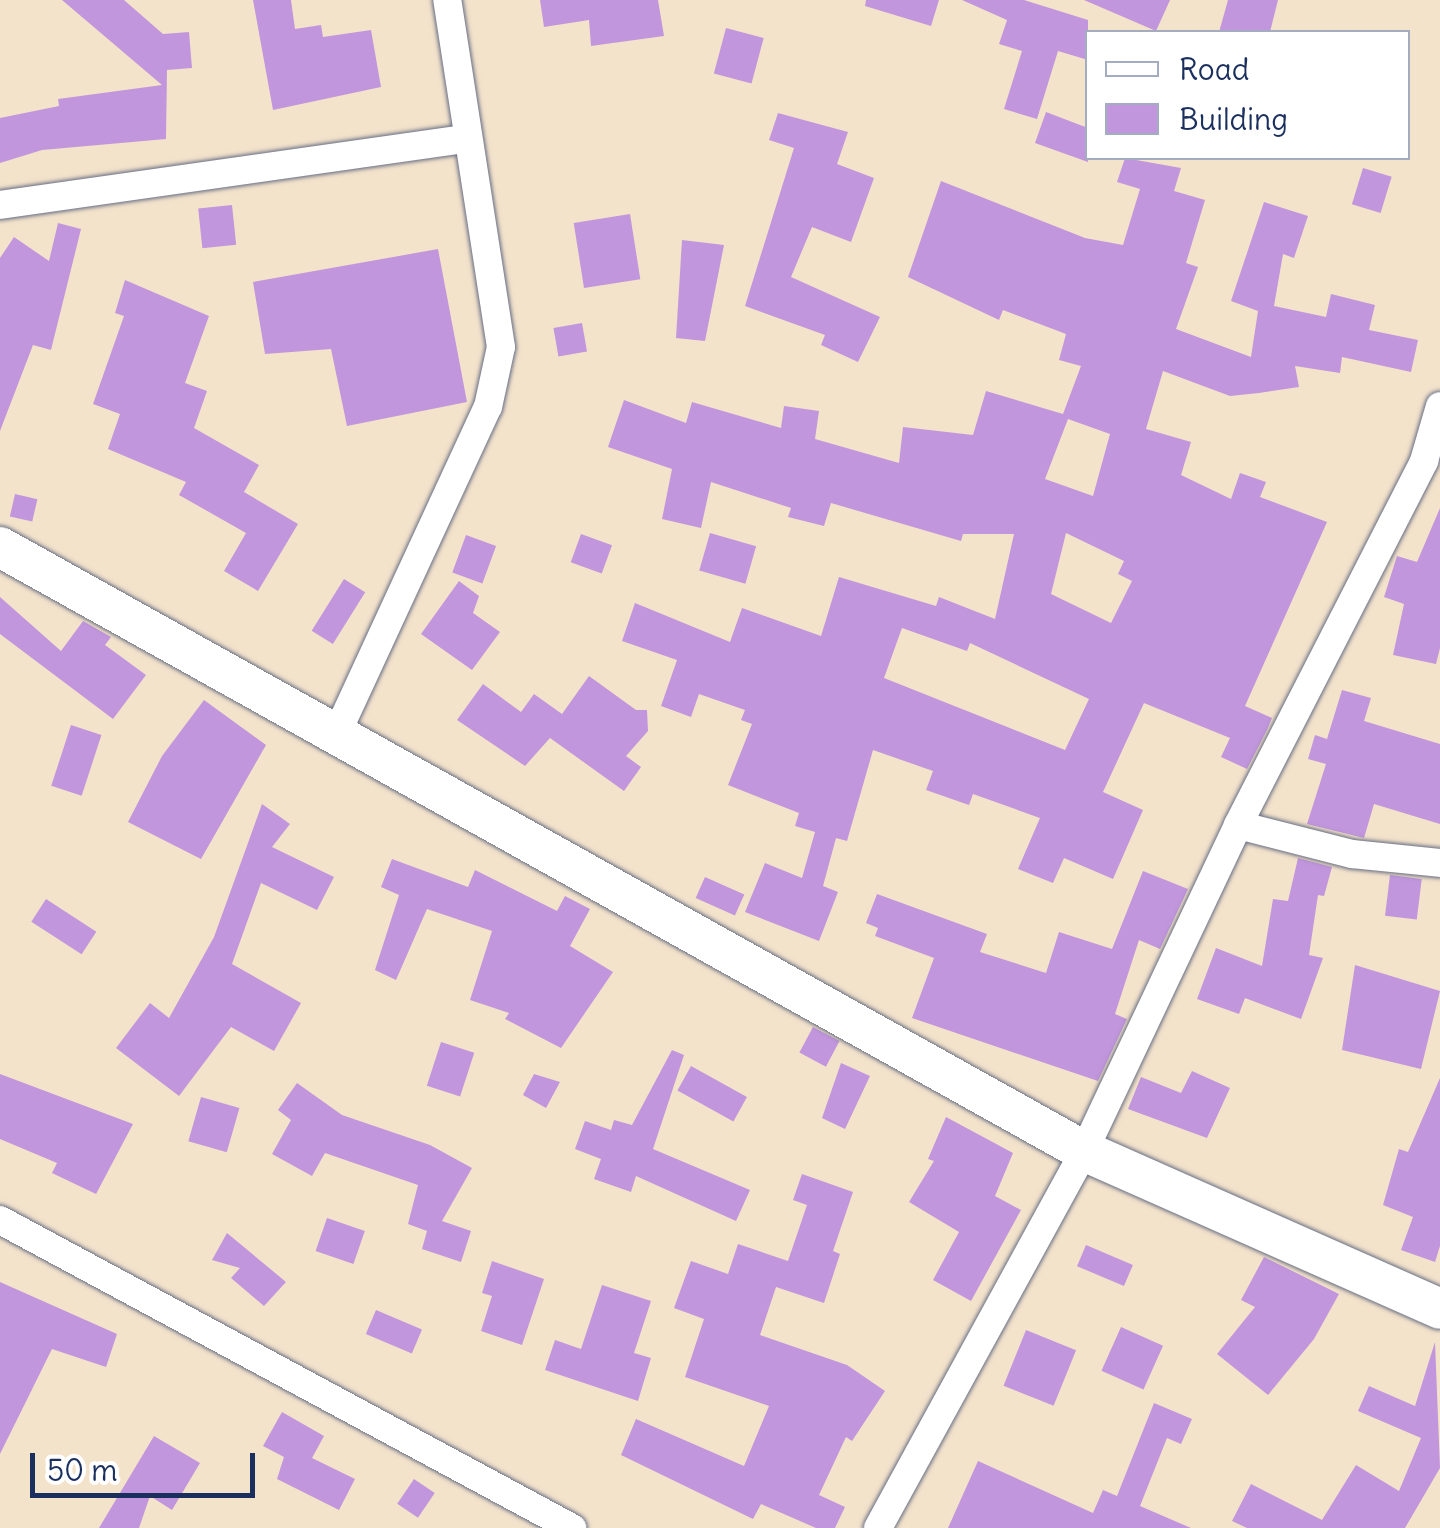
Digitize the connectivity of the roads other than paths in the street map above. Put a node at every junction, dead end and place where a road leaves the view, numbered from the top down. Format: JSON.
{"nodes":[{"id":1,"x":447,"y":0,"type":"edge"},
{"id":2,"x":465,"y":139,"type":"junction"},
{"id":3,"x":0,"y":205,"type":"edge"},
{"id":4,"x":1440,"y":406,"type":"edge"},
{"id":5,"x":0,"y":547,"type":"edge"},
{"id":6,"x":338,"y":730,"type":"junction"},
{"id":7,"x":1238,"y":825,"type":"junction"},
{"id":8,"x":1440,"y":863,"type":"edge"},
{"id":9,"x":1084,"y":1151,"type":"junction"},
{"id":10,"x":0,"y":1220,"type":"edge"},
{"id":11,"x":1440,"y":1309,"type":"edge"},
{"id":12,"x":572,"y":1528,"type":"edge"},
{"id":13,"x":878,"y":1528,"type":"edge"}],
"edges":[{"from":1,"to":2,"type":"street"},
{"from":2,"to":3,"type":"street"},
{"from":2,"to":6,"type":"street"},
{"from":4,"to":7,"type":"street"},
{"from":5,"to":6,"type":"street"},
{"from":6,"to":9,"type":"street"},
{"from":7,"to":8,"type":"street"},
{"from":7,"to":9,"type":"street"},
{"from":9,"to":11,"type":"street"},
{"from":9,"to":13,"type":"street"},
{"from":10,"to":12,"type":"street"}]}
